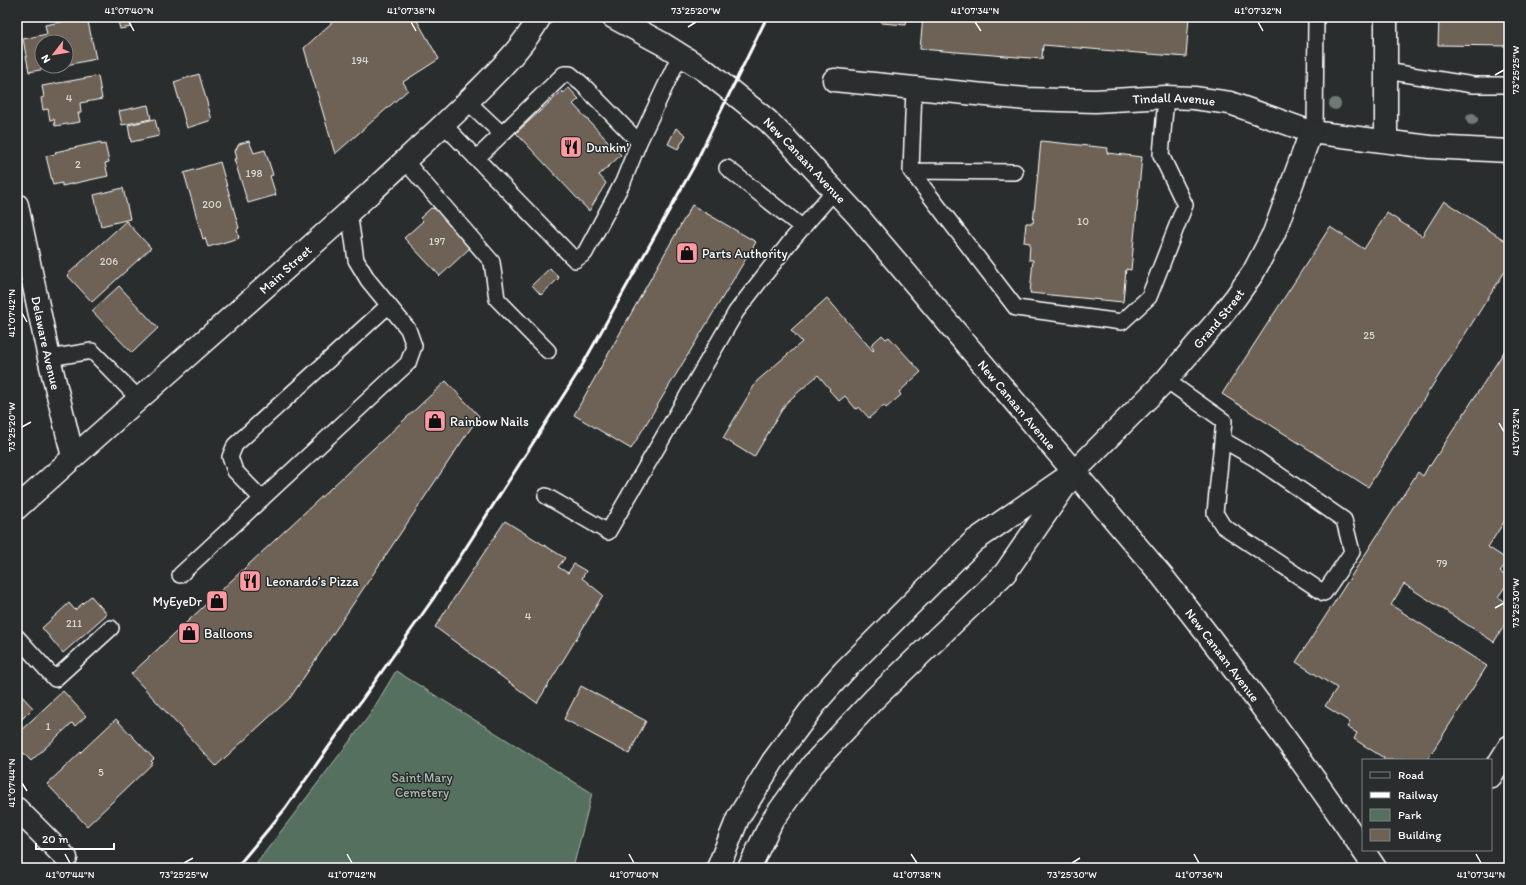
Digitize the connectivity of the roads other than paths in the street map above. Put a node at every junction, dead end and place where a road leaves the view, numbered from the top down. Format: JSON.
{"nodes":[{"id":1,"x":540,"y":17,"type":"edge"},
{"id":2,"x":613,"y":17,"type":"edge"},
{"id":3,"x":1316,"y":17,"type":"edge"},
{"id":4,"x":1386,"y":17,"type":"edge"},
{"id":5,"x":680,"y":55,"type":"junction"},
{"id":6,"x":1386,"y":71,"type":"junction"},
{"id":7,"x":834,"y":80,"type":"dead end"},
{"id":8,"x":1509,"y":85,"type":"edge"},
{"id":9,"x":914,"y":88,"type":"junction"},
{"id":10,"x":1166,"y":97,"type":"junction"},
{"id":11,"x":468,"y":102,"type":"junction"},
{"id":12,"x":444,"y":125,"type":"junction"},
{"id":13,"x":1313,"y":132,"type":"junction"},
{"id":14,"x":502,"y":134,"type":"junction"},
{"id":15,"x":1386,"y":141,"type":"junction"},
{"id":16,"x":639,"y":142,"type":"junction"},
{"id":17,"x":1509,"y":151,"type":"edge"},
{"id":18,"x":476,"y":159,"type":"junction"},
{"id":19,"x":405,"y":161,"type":"junction"},
{"id":20,"x":727,"y":168,"type":"dead end"},
{"id":21,"x":912,"y":171,"type":"junction"},
{"id":22,"x":1015,"y":172,"type":"dead end"},
{"id":23,"x":835,"y":190,"type":"junction"},
{"id":24,"x":17,"y":205,"type":"edge"},
{"id":25,"x":349,"y":211,"type":"junction"},
{"id":26,"x":802,"y":228,"type":"junction"},
{"id":27,"x":389,"y":305,"type":"junction"},
{"id":28,"x":548,"y":351,"type":"dead end"},
{"id":29,"x":49,"y":358,"type":"junction"},
{"id":30,"x":1166,"y":380,"type":"junction"},
{"id":31,"x":138,"y":398,"type":"junction"},
{"id":32,"x":1223,"y":440,"type":"junction"},
{"id":33,"x":73,"y":457,"type":"junction"},
{"id":34,"x":1074,"y":472,"type":"junction"},
{"id":35,"x":546,"y":496,"type":"dead end"},
{"id":36,"x":262,"y":499,"type":"junction"},
{"id":37,"x":17,"y":508,"type":"edge"},
{"id":38,"x":180,"y":575,"type":"dead end"},
{"id":39,"x":111,"y":628,"type":"dead end"},
{"id":40,"x":17,"y":637,"type":"edge"},
{"id":41,"x":1509,"y":747,"type":"edge"},
{"id":42,"x":1492,"y":774,"type":"edge"},
{"id":43,"x":17,"y":809,"type":"edge"},
{"id":44,"x":1362,"y":849,"type":"edge"},
{"id":45,"x":1364,"y":851,"type":"edge"},
{"id":46,"x":66,"y":858,"type":"dead end"},
{"id":47,"x":718,"y":868,"type":"edge"},
{"id":48,"x":749,"y":868,"type":"edge"},
{"id":49,"x":1375,"y":868,"type":"edge"}],
"edges":[{"from":1,"to":11,"type":"main road","name":"Main Street"},
{"from":2,"to":5,"type":"main road","name":"New Canaan Avenue"},
{"from":3,"to":13,"type":"lane"},
{"from":4,"to":6,"type":"main road"},
{"from":5,"to":16,"type":"lane"},
{"from":5,"to":23,"type":"main road","name":"New Canaan Avenue"},
{"from":6,"to":8,"type":"lane"},
{"from":6,"to":15,"type":"main road"},
{"from":7,"to":9,"type":"main road","name":"Tindall Avenue"},
{"from":9,"to":10,"type":"main road","name":"Tindall Avenue"},
{"from":9,"to":21,"type":"lane"},
{"from":10,"to":13,"type":"main road","name":"Tindall Avenue"},
{"from":10,"to":21,"type":"lane"},
{"from":11,"to":12,"type":"main road","name":"Main Street"},
{"from":11,"to":14,"type":"lane"},
{"from":12,"to":18,"type":"lane"},
{"from":12,"to":19,"type":"main road","name":"Main Street"},
{"from":13,"to":15,"type":"main road","name":"Tindall Avenue"},
{"from":13,"to":30,"type":"main road","name":"Grand Street"},
{"from":14,"to":16,"type":"lane"},
{"from":14,"to":18,"type":"lane"},
{"from":15,"to":17,"type":"main road","name":"Tindall Avenue"},
{"from":16,"to":18,"type":"lane"},
{"from":19,"to":25,"type":"main road","name":"Main Street"},
{"from":19,"to":28,"type":"lane"},
{"from":20,"to":26,"type":"lane"},
{"from":21,"to":22,"type":"lane"},
{"from":23,"to":26,"type":"lane"},
{"from":23,"to":34,"type":"main road","name":"New Canaan Avenue"},
{"from":24,"to":29,"type":"main road","name":"Delaware Avenue"},
{"from":25,"to":27,"type":"lane"},
{"from":25,"to":31,"type":"main road","name":"Main Street"},
{"from":26,"to":35,"type":"lane"},
{"from":27,"to":36,"type":"lane"},
{"from":27,"to":36,"type":"lane"},
{"from":29,"to":31,"type":"lane"},
{"from":29,"to":33,"type":"main road","name":"Delaware Avenue"},
{"from":30,"to":32,"type":"lane"},
{"from":30,"to":34,"type":"main road","name":"Grand Street"},
{"from":31,"to":33,"type":"main road","name":"Main Street"},
{"from":32,"to":32,"type":"lane"},
{"from":33,"to":37,"type":"main road","name":"Main Street"},
{"from":34,"to":44,"type":"main road","name":"New Canaan Avenue"},
{"from":34,"to":47,"type":"main road"},
{"from":34,"to":48,"type":"main road"},
{"from":36,"to":38,"type":"lane"},
{"from":39,"to":40,"type":"lane"},
{"from":41,"to":42,"type":"main road"},
{"from":43,"to":46,"type":"main road"},
{"from":45,"to":49,"type":"main road","name":"New Canaan Avenue"}]}
